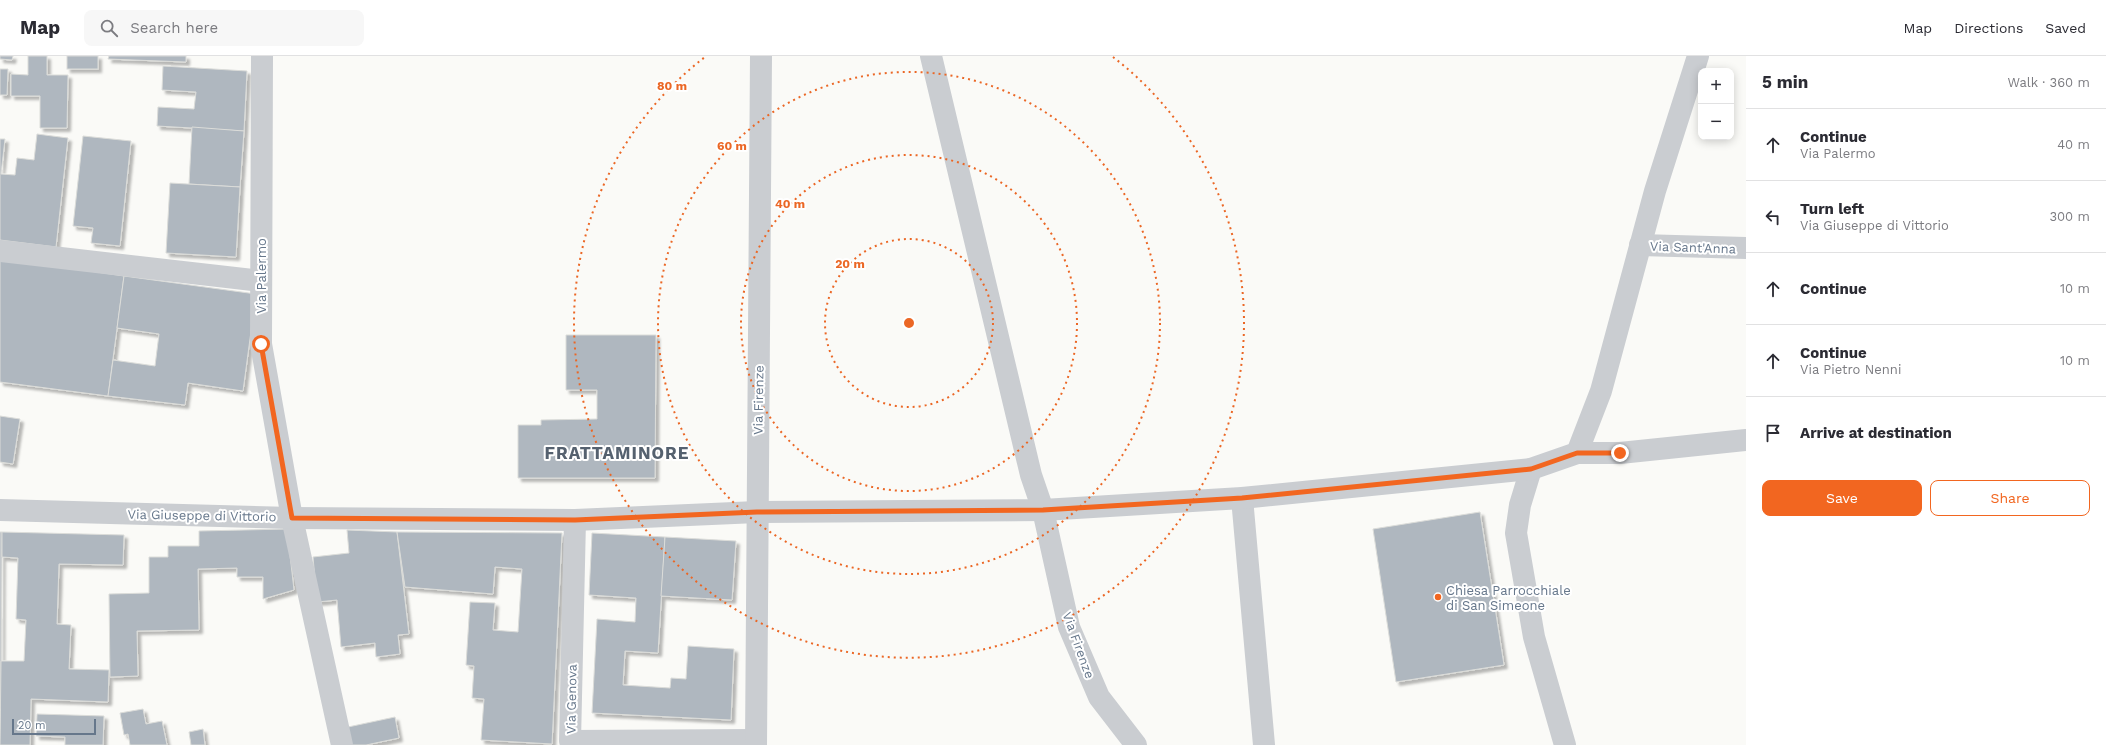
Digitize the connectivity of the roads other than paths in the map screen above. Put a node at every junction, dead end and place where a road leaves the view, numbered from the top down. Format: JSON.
{"nodes":[{"id":1,"x":262,"y":56,"type":"edge"},
{"id":2,"x":761,"y":56,"type":"edge"},
{"id":3,"x":931,"y":56,"type":"edge"},
{"id":4,"x":1698,"y":56,"type":"edge"},
{"id":5,"x":1640,"y":245,"type":"junction"},
{"id":6,"x":1746,"y":248,"type":"edge"},
{"id":7,"x":0,"y":251,"type":"edge"},
{"id":8,"x":261,"y":281,"type":"junction"},
{"id":9,"x":1746,"y":440,"type":"edge"},
{"id":10,"x":1577,"y":453,"type":"junction"},
{"id":11,"x":1531,"y":469,"type":"junction"},
{"id":12,"x":1242,"y":498,"type":"junction"},
{"id":13,"x":0,"y":510,"type":"edge"},
{"id":14,"x":1043,"y":510,"type":"junction"},
{"id":15,"x":757,"y":512,"type":"junction"},
{"id":16,"x":292,"y":518,"type":"junction"},
{"id":17,"x":575,"y":520,"type":"junction"},
{"id":18,"x":756,"y":743,"type":"edge"},
{"id":19,"x":342,"y":745,"type":"edge"},
{"id":20,"x":1136,"y":745,"type":"edge"},
{"id":21,"x":1264,"y":745,"type":"edge"},
{"id":22,"x":1565,"y":745,"type":"edge"}],
"edges":[{"from":1,"to":8,"type":"street","name":"Via Palermo"},
{"from":2,"to":15,"type":"street","name":"Via Firenze"},
{"from":3,"to":14,"type":"street","name":"Via Firenze"},
{"from":4,"to":5,"type":"street"},
{"from":5,"to":6,"type":"street","name":"Via Sant'Anna"},
{"from":5,"to":10,"type":"street"},
{"from":7,"to":8,"type":"street"},
{"from":8,"to":16,"type":"street","name":"Via Palermo"},
{"from":9,"to":10,"type":"street","name":"Via Giuseppe di Vittorio"},
{"from":10,"to":11,"type":"street","name":"Via Giuseppe di Vittorio"},
{"from":11,"to":12,"type":"street","name":"Via Giuseppe di Vittorio"},
{"from":11,"to":22,"type":"street"},
{"from":12,"to":14,"type":"street","name":"Via Giuseppe di Vittorio"},
{"from":12,"to":21,"type":"street"},
{"from":13,"to":16,"type":"street","name":"Via Giuseppe di Vittorio"},
{"from":14,"to":15,"type":"street","name":"Via Giuseppe di Vittorio"},
{"from":14,"to":20,"type":"street","name":"Via Firenze"},
{"from":15,"to":17,"type":"street","name":"Via Giuseppe di Vittorio"},
{"from":15,"to":18,"type":"street","name":"Via Firenze"},
{"from":16,"to":17,"type":"street","name":"Via Giuseppe di Vittorio"},
{"from":16,"to":19,"type":"street","name":"Via Palermo"},
{"from":17,"to":18,"type":"street","name":"Via Genova"}]}
